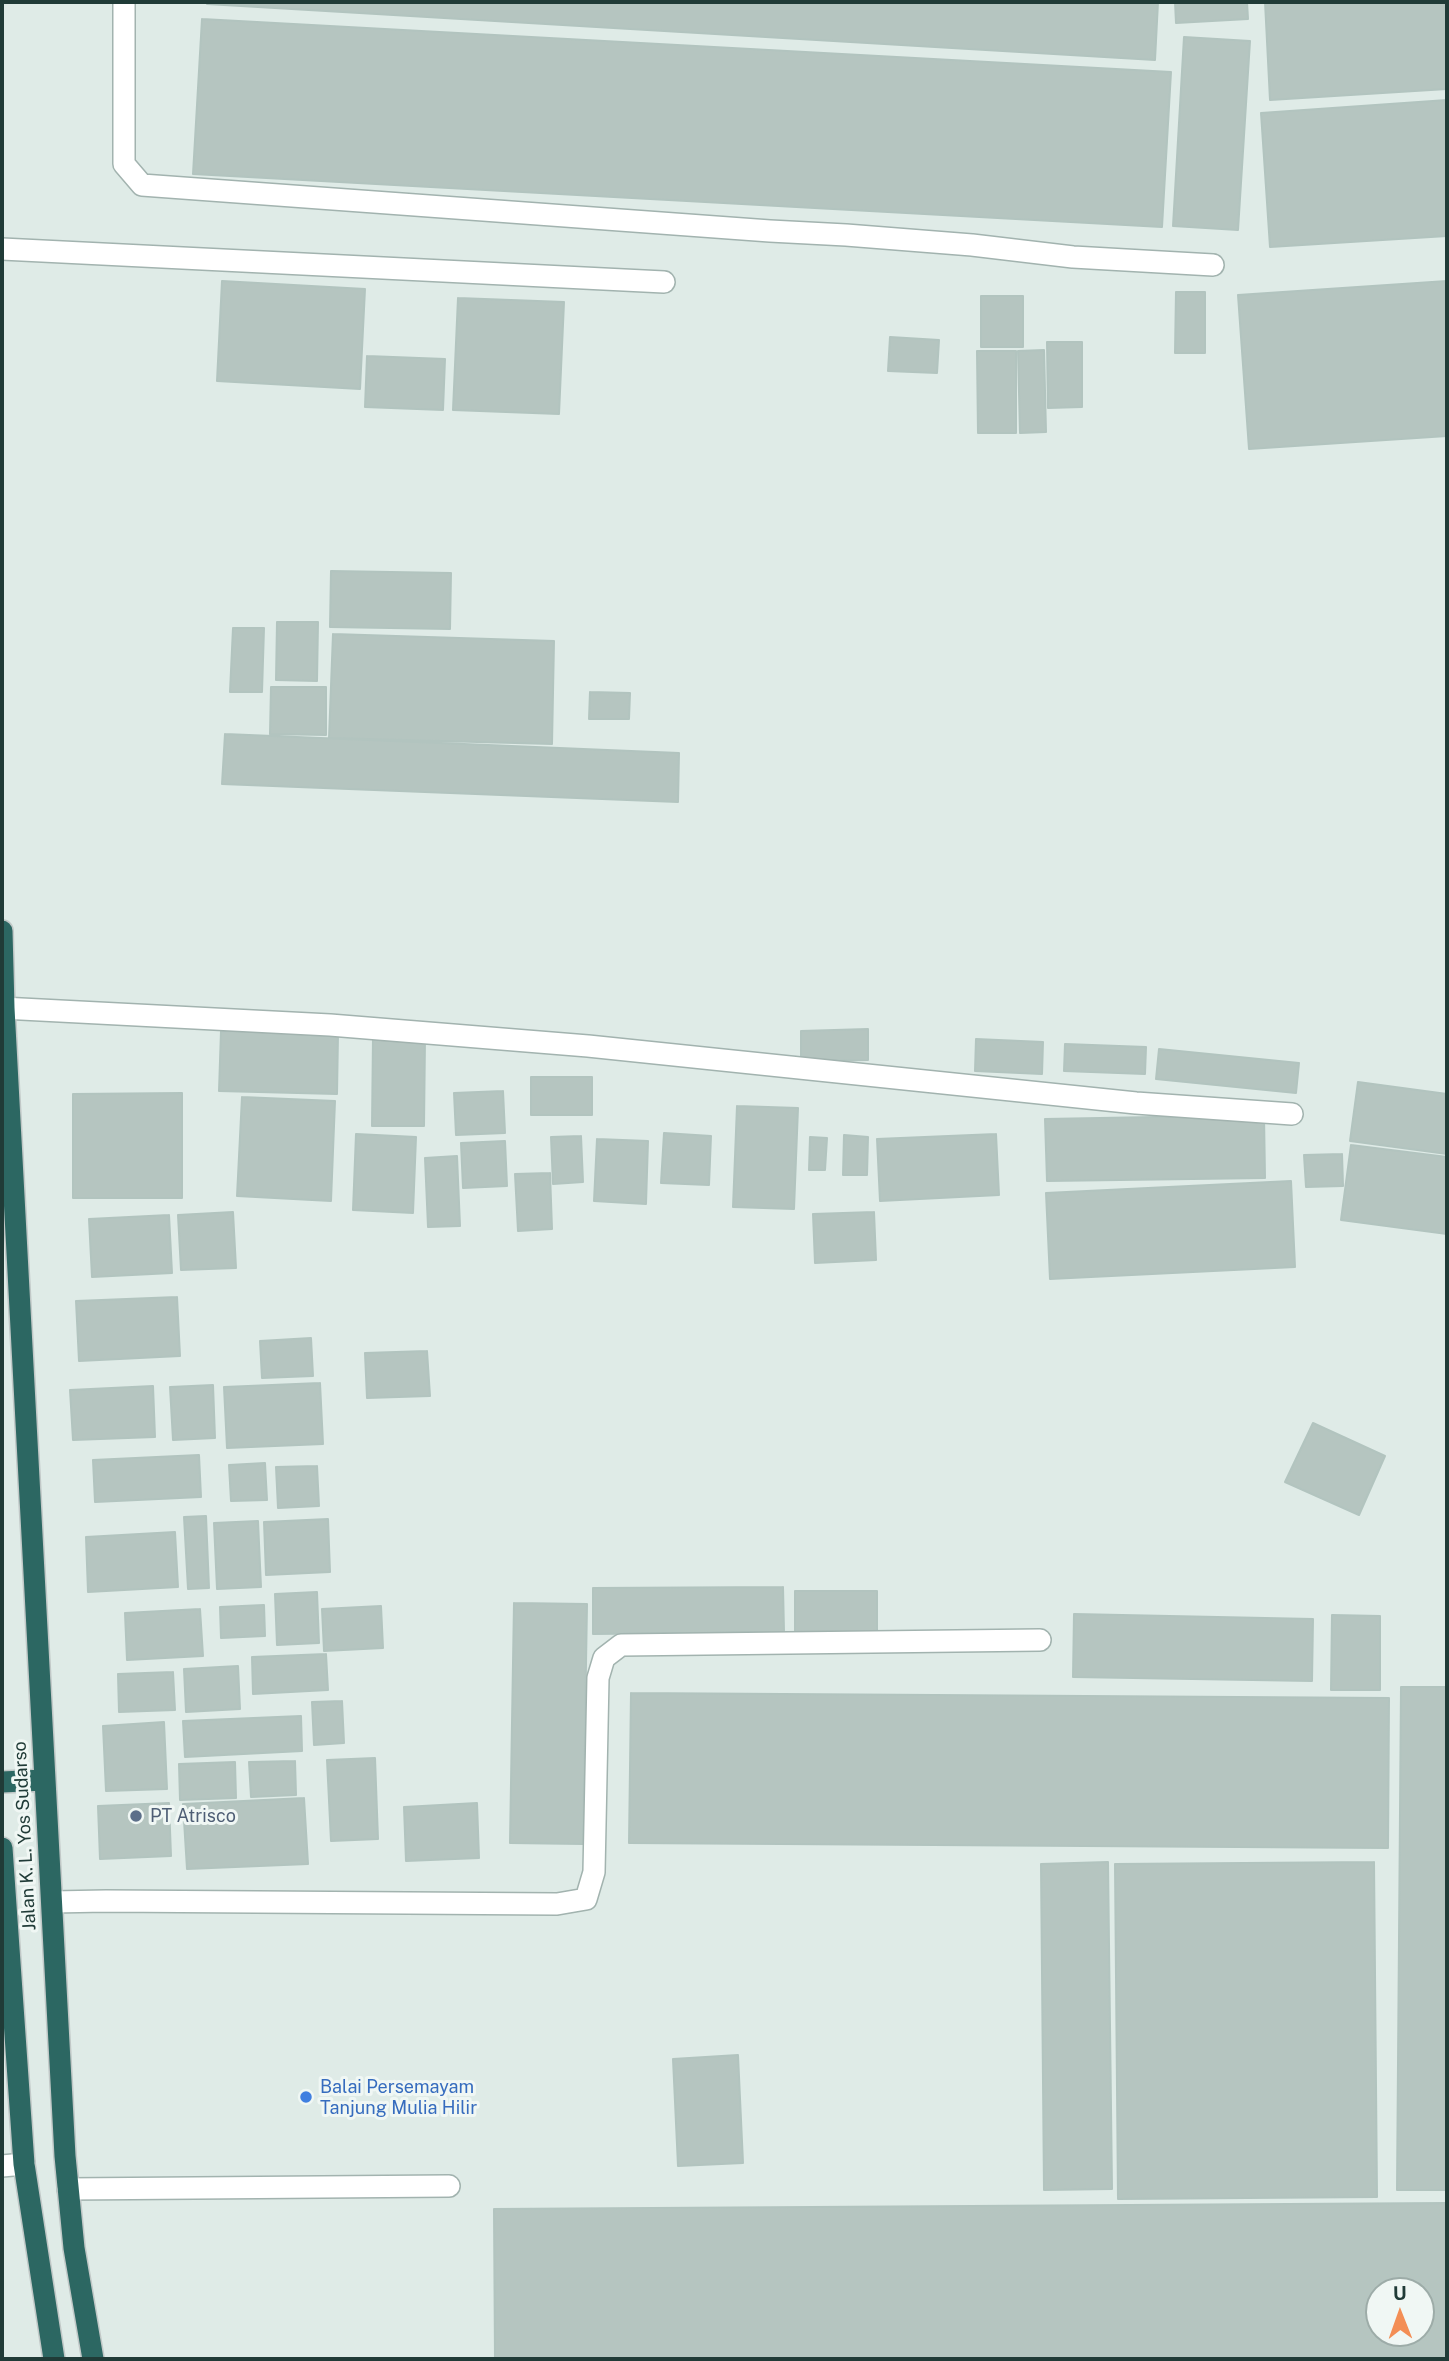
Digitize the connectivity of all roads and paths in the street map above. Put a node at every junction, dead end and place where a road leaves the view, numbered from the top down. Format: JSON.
{"nodes":[{"id":1,"x":124,"y":2,"type":"edge"},
{"id":2,"x":2,"y":248,"type":"edge"},
{"id":3,"x":1213,"y":265,"type":"dead end"},
{"id":4,"x":664,"y":282,"type":"dead end"},
{"id":5,"x":2,"y":931,"type":"edge"},
{"id":6,"x":3,"y":1008,"type":"edge"},
{"id":7,"x":1292,"y":1114,"type":"dead end"},
{"id":8,"x":1040,"y":1640,"type":"dead end"},
{"id":9,"x":44,"y":1780,"type":"junction"},
{"id":10,"x":2,"y":1782,"type":"edge"},
{"id":11,"x":2,"y":1848,"type":"edge"},
{"id":12,"x":52,"y":1902,"type":"junction"},
{"id":13,"x":24,"y":2164,"type":"junction"},
{"id":14,"x":2,"y":2166,"type":"edge"},
{"id":15,"x":449,"y":2186,"type":"dead end"},
{"id":16,"x":68,"y":2189,"type":"junction"},
{"id":17,"x":54,"y":2359,"type":"edge"},
{"id":18,"x":93,"y":2359,"type":"edge"}],
"edges":[{"from":1,"to":3,"type":"street"},
{"from":2,"to":4,"type":"street"},
{"from":5,"to":6,"type":"highway","name":"Jalan K. L. Yos Sudarso"},
{"from":6,"to":7,"type":"street"},
{"from":6,"to":9,"type":"highway","name":"Jalan K. L. Yos Sudarso"},
{"from":8,"to":12,"type":"street"},
{"from":9,"to":10,"type":"highway"},
{"from":9,"to":12,"type":"highway","name":"Jalan K. L. Yos Sudarso"},
{"from":11,"to":13,"type":"highway","name":"Jalan K. L. Yos Sudarso"},
{"from":12,"to":16,"type":"highway","name":"Jalan K. L. Yos Sudarso"},
{"from":13,"to":14,"type":"street"},
{"from":13,"to":17,"type":"highway","name":"Jalan K. L. Yos Sudarso"},
{"from":15,"to":16,"type":"street"},
{"from":16,"to":18,"type":"highway","name":"Jalan K. L. Yos Sudarso"}]}
